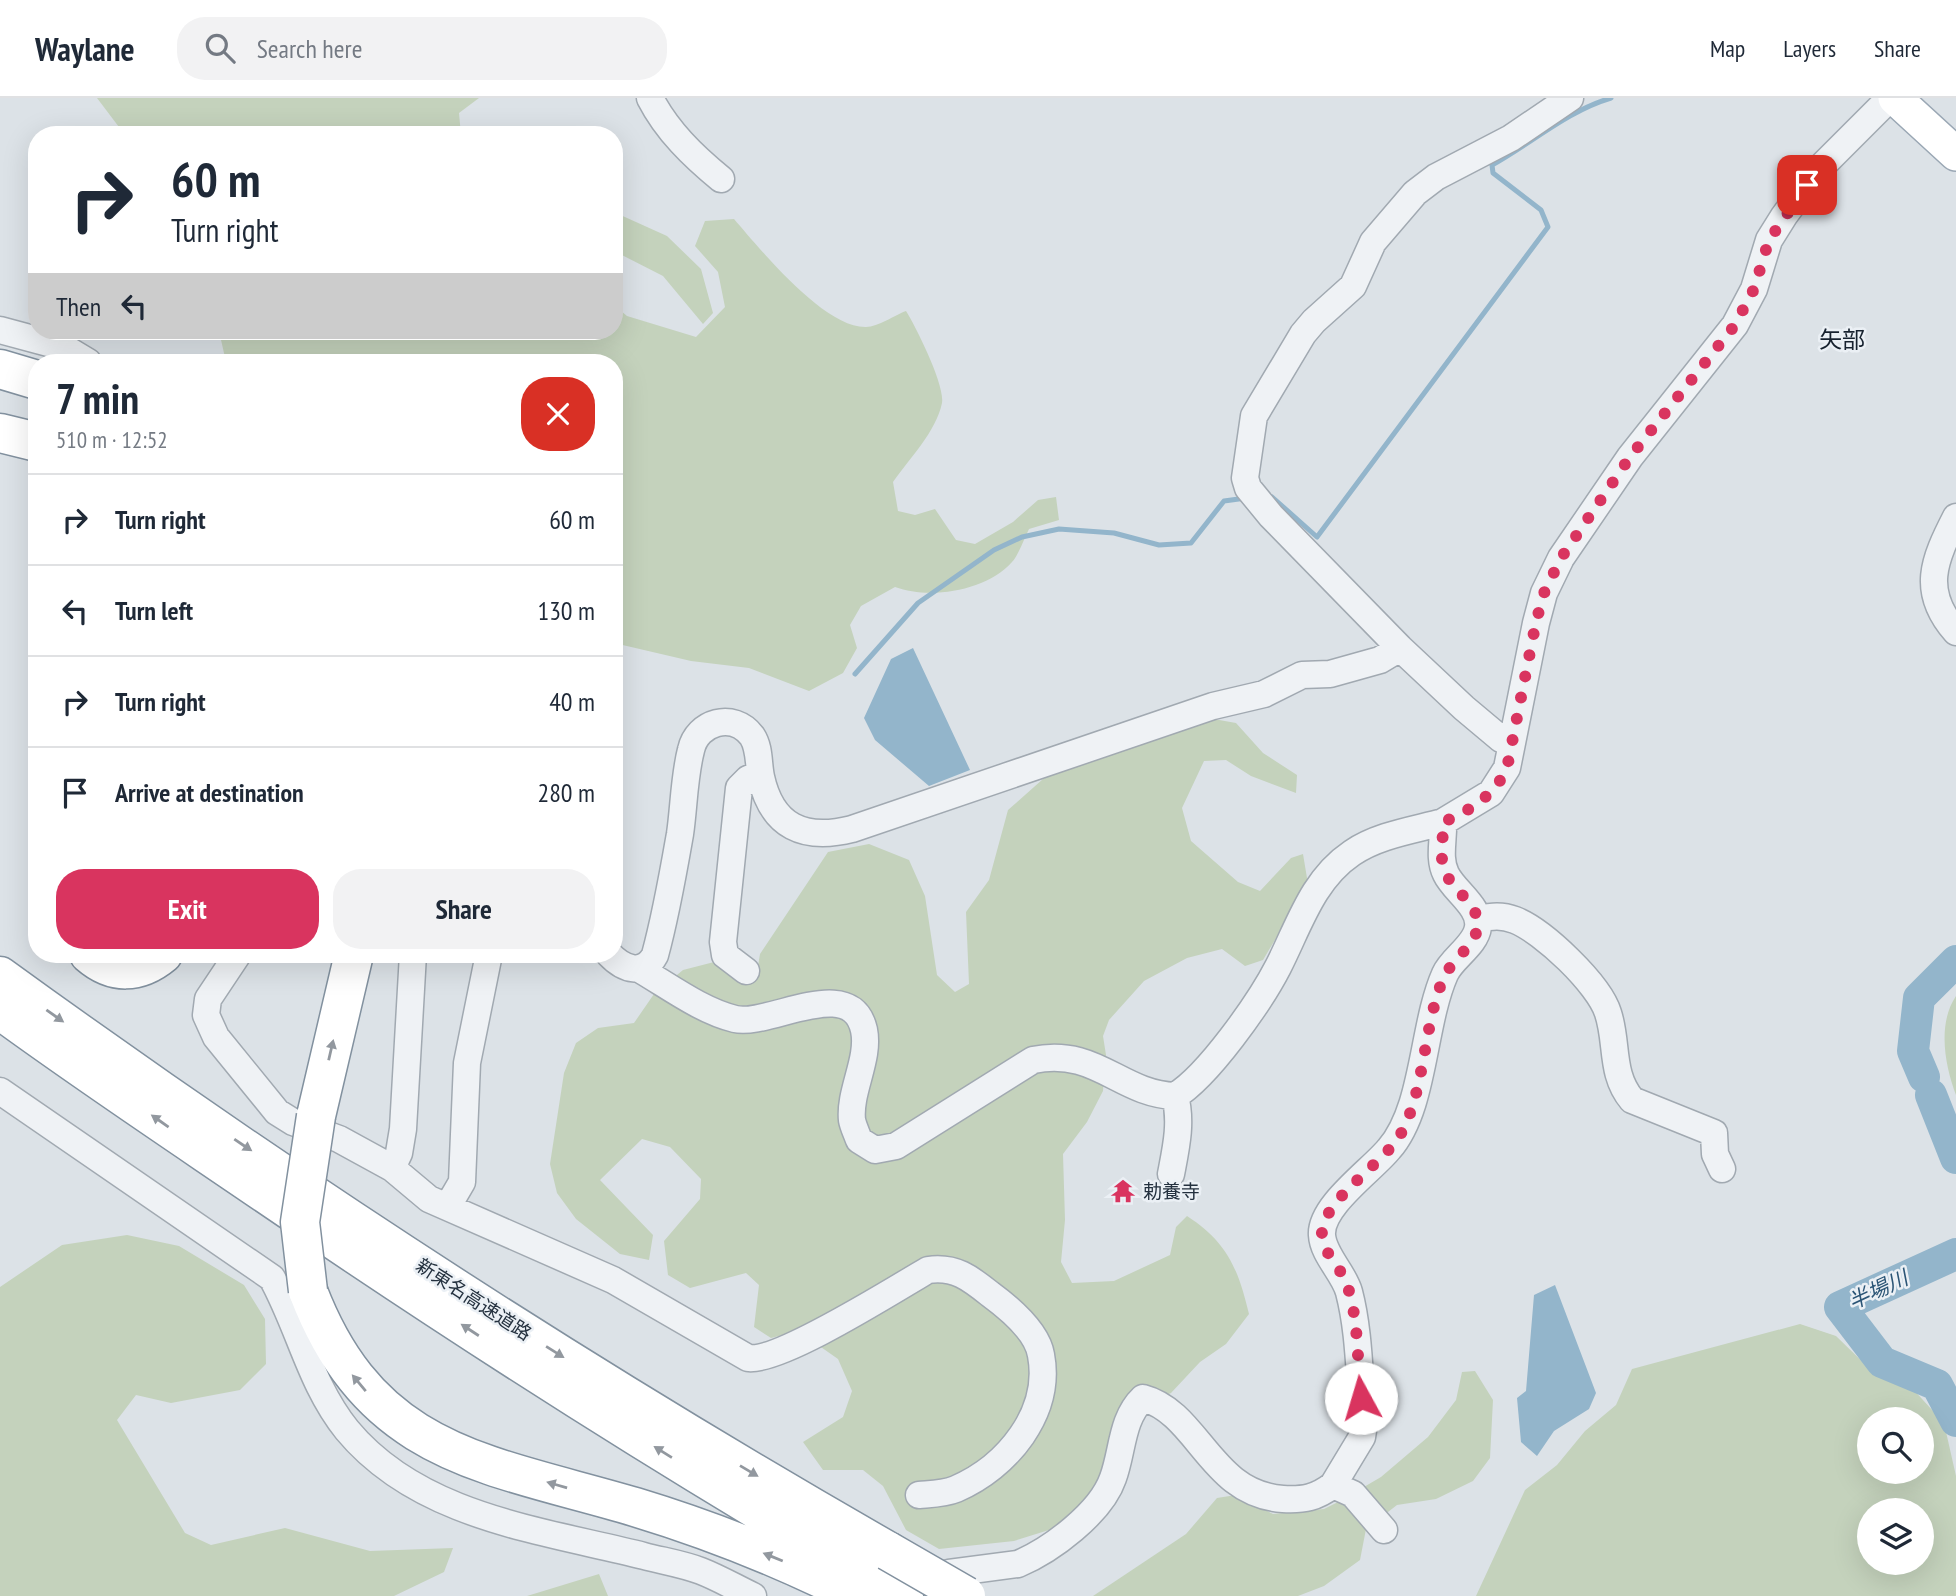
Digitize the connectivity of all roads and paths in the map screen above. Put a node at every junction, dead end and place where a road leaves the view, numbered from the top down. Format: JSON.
{"nodes":[{"id":1,"x":650,"y":98,"type":"edge"},
{"id":2,"x":1570,"y":98,"type":"edge"},
{"id":3,"x":1890,"y":98,"type":"edge"},
{"id":4,"x":1895,"y":98,"type":"edge"},
{"id":5,"x":1956,"y":154,"type":"edge"},
{"id":6,"x":721,"y":179,"type":"dead end"},
{"id":7,"x":0,"y":330,"type":"edge"},
{"id":8,"x":28,"y":338,"type":"edge"},
{"id":9,"x":37,"y":340,"type":"edge"},
{"id":10,"x":75,"y":354,"type":"edge"},
{"id":11,"x":0,"y":369,"type":"edge"},
{"id":12,"x":28,"y":377,"type":"edge"},
{"id":13,"x":0,"y":433,"type":"edge"},
{"id":14,"x":28,"y":440,"type":"edge"},
{"id":15,"x":1956,"y":517,"type":"edge"},
{"id":16,"x":1956,"y":632,"type":"edge"},
{"id":17,"x":1400,"y":648,"type":"junction"},
{"id":18,"x":1512,"y":743,"type":"junction"},
{"id":19,"x":760,"y":774,"type":"junction"},
{"id":20,"x":1443,"y":822,"type":"junction"},
{"id":21,"x":1478,"y":919,"type":"junction"},
{"id":22,"x":101,"y":963,"type":"edge"},
{"id":23,"x":150,"y":963,"type":"edge"},
{"id":24,"x":232,"y":963,"type":"edge"},
{"id":25,"x":352,"y":963,"type":"edge"},
{"id":26,"x":412,"y":963,"type":"edge"},
{"id":27,"x":487,"y":963,"type":"edge"},
{"id":28,"x":620,"y":963,"type":"edge"},
{"id":29,"x":641,"y":970,"type":"junction"},
{"id":30,"x":746,"y":971,"type":"dead end"},
{"id":31,"x":0,"y":976,"type":"edge"},
{"id":32,"x":0,"y":1010,"type":"edge"},
{"id":33,"x":0,"y":1091,"type":"edge"},
{"id":34,"x":1175,"y":1096,"type":"junction"},
{"id":35,"x":392,"y":1168,"type":"junction"},
{"id":36,"x":1721,"y":1169,"type":"dead end"},
{"id":37,"x":1171,"y":1174,"type":"dead end"},
{"id":38,"x":448,"y":1206,"type":"junction"},
{"id":39,"x":1333,"y":1485,"type":"junction"},
{"id":40,"x":919,"y":1495,"type":"dead end"},
{"id":41,"x":1384,"y":1530,"type":"dead end"},
{"id":42,"x":846,"y":1581,"type":"edge"},
{"id":43,"x":753,"y":1596,"type":"edge"},
{"id":44,"x":904,"y":1596,"type":"edge"},
{"id":45,"x":917,"y":1596,"type":"edge"},
{"id":46,"x":966,"y":1596,"type":"edge"}],
"edges":[{"from":1,"to":6,"type":"street"},
{"from":2,"to":17,"type":"street"},
{"from":3,"to":18,"type":"street"},
{"from":4,"to":5,"type":"main road"},
{"from":7,"to":8,"type":"street"},
{"from":9,"to":10,"type":"street"},
{"from":11,"to":12,"type":"highway"},
{"from":13,"to":14,"type":"highway"},
{"from":15,"to":16,"type":"street"},
{"from":17,"to":18,"type":"street"},
{"from":17,"to":19,"type":"street"},
{"from":18,"to":20,"type":"street"},
{"from":19,"to":29,"type":"street"},
{"from":19,"to":30,"type":"street"},
{"from":20,"to":21,"type":"street"},
{"from":20,"to":34,"type":"street"},
{"from":21,"to":36,"type":"street"},
{"from":21,"to":39,"type":"street"},
{"from":22,"to":23,"type":"highway"},
{"from":24,"to":35,"type":"street"},
{"from":42,"to":25,"type":"highway","one_way":true,"bridge":true},
{"from":26,"to":35,"type":"street"},
{"from":27,"to":38,"type":"street"},
{"from":28,"to":29,"type":"street"},
{"from":29,"to":34,"type":"street"},
{"from":31,"to":46,"type":"highway","name":"新東名高速道路","one_way":true,"bridge":true},
{"from":42,"to":32,"type":"highway","name":"新東名高速道路","one_way":true},
{"from":33,"to":43,"type":"street"},
{"from":34,"to":37,"type":"street"},
{"from":35,"to":38,"type":"street"},
{"from":38,"to":40,"type":"street"},
{"from":39,"to":41,"type":"street"},
{"from":39,"to":45,"type":"street"},
{"from":42,"to":44,"type":"highway","name":"新東名高速道路"}]}
